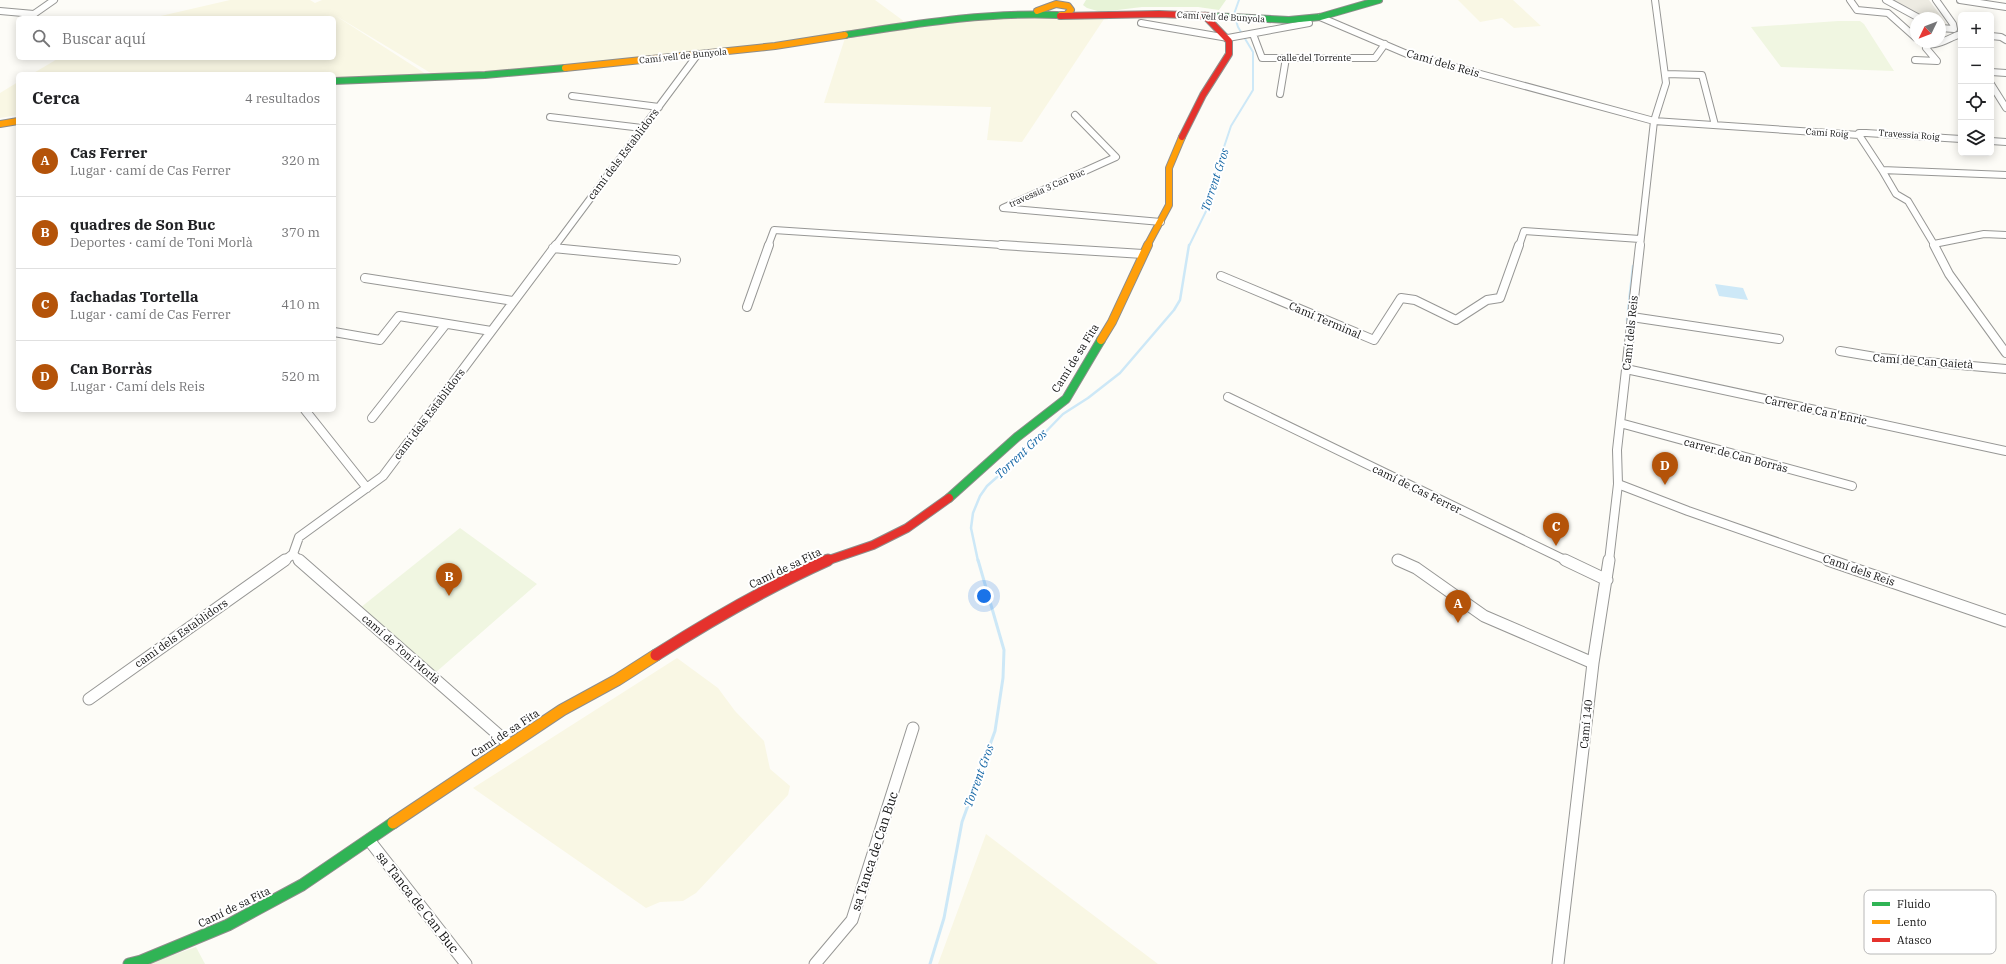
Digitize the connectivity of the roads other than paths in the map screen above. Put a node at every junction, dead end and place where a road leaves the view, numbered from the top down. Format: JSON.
{"nodes":[{"id":1,"x":54,"y":0,"type":"edge"},
{"id":2,"x":1379,"y":0,"type":"edge"},
{"id":3,"x":1655,"y":0,"type":"edge"},
{"id":4,"x":1850,"y":0,"type":"edge"},
{"id":5,"x":1886,"y":0,"type":"edge"},
{"id":6,"x":1936,"y":0,"type":"edge"},
{"id":7,"x":1960,"y":0,"type":"edge"},
{"id":8,"x":1062,"y":5,"type":"edge"},
{"id":9,"x":2006,"y":7,"type":"edge"},
{"id":10,"x":0,"y":11,"type":"edge"},
{"id":11,"x":1030,"y":13,"type":"junction"},
{"id":12,"x":1910,"y":13,"type":"edge"},
{"id":13,"x":1083,"y":14,"type":"junction"},
{"id":14,"x":1059,"y":15,"type":"junction"},
{"id":15,"x":1320,"y":17,"type":"junction"},
{"id":16,"x":1208,"y":20,"type":"junction"},
{"id":17,"x":1141,"y":22,"type":"dead end"},
{"id":18,"x":1309,"y":23,"type":"dead end"},
{"id":19,"x":1946,"y":28,"type":"edge"},
{"id":20,"x":1954,"y":29,"type":"junction"},
{"id":21,"x":1958,"y":32,"type":"edge"},
{"id":22,"x":1910,"y":33,"type":"edge"},
{"id":23,"x":1253,"y":34,"type":"junction"},
{"id":24,"x":1958,"y":35,"type":"edge"},
{"id":25,"x":1994,"y":36,"type":"edge"},
{"id":26,"x":1224,"y":37,"type":"junction"},
{"id":27,"x":2006,"y":40,"type":"edge"},
{"id":28,"x":1946,"y":41,"type":"edge"},
{"id":29,"x":1385,"y":44,"type":"junction"},
{"id":30,"x":1926,"y":48,"type":"edge"},
{"id":31,"x":698,"y":54,"type":"junction"},
{"id":32,"x":1286,"y":58,"type":"junction"},
{"id":33,"x":1915,"y":60,"type":"dead end"},
{"id":34,"x":1994,"y":72,"type":"edge"},
{"id":35,"x":1666,"y":74,"type":"junction"},
{"id":36,"x":2006,"y":74,"type":"edge"},
{"id":37,"x":336,"y":81,"type":"edge"},
{"id":38,"x":1994,"y":89,"type":"edge"},
{"id":39,"x":1280,"y":94,"type":"dead end"},
{"id":40,"x":572,"y":96,"type":"dead end"},
{"id":41,"x":658,"y":107,"type":"junction"},
{"id":42,"x":2006,"y":108,"type":"edge"},
{"id":43,"x":1075,"y":115,"type":"dead end"},
{"id":44,"x":550,"y":117,"type":"dead end"},
{"id":45,"x":16,"y":121,"type":"edge"},
{"id":46,"x":1654,"y":121,"type":"junction"},
{"id":47,"x":0,"y":124,"type":"edge"},
{"id":48,"x":1715,"y":125,"type":"junction"},
{"id":49,"x":642,"y":128,"type":"junction"},
{"id":50,"x":1859,"y":135,"type":"junction"},
{"id":51,"x":1958,"y":139,"type":"edge"},
{"id":52,"x":1994,"y":141,"type":"edge"},
{"id":53,"x":2006,"y":142,"type":"edge"},
{"id":54,"x":1882,"y":170,"type":"junction"},
{"id":55,"x":2006,"y":175,"type":"edge"},
{"id":56,"x":1161,"y":222,"type":"junction"},
{"id":57,"x":2006,"y":235,"type":"edge"},
{"id":58,"x":1640,"y":239,"type":"junction"},
{"id":59,"x":1934,"y":244,"type":"junction"},
{"id":60,"x":553,"y":248,"type":"junction"},
{"id":61,"x":1143,"y":254,"type":"junction"},
{"id":62,"x":676,"y":260,"type":"dead end"},
{"id":63,"x":1221,"y":276,"type":"dead end"},
{"id":64,"x":365,"y":278,"type":"dead end"},
{"id":65,"x":513,"y":301,"type":"junction"},
{"id":66,"x":748,"y":307,"type":"dead end"},
{"id":67,"x":1632,"y":317,"type":"junction"},
{"id":68,"x":446,"y":324,"type":"junction"},
{"id":69,"x":491,"y":331,"type":"junction"},
{"id":70,"x":336,"y":332,"type":"edge"},
{"id":71,"x":1779,"y":339,"type":"dead end"},
{"id":72,"x":1840,"y":351,"type":"dead end"},
{"id":73,"x":2006,"y":353,"type":"edge"},
{"id":74,"x":1626,"y":369,"type":"junction"},
{"id":75,"x":2006,"y":369,"type":"edge"},
{"id":76,"x":1228,"y":397,"type":"dead end"},
{"id":77,"x":306,"y":412,"type":"edge"},
{"id":78,"x":372,"y":418,"type":"dead end"},
{"id":79,"x":1620,"y":423,"type":"junction"},
{"id":80,"x":2006,"y":451,"type":"edge"},
{"id":81,"x":1618,"y":484,"type":"junction"},
{"id":82,"x":1852,"y":486,"type":"dead end"},
{"id":83,"x":367,"y":488,"type":"junction"},
{"id":84,"x":293,"y":554,"type":"junction"},
{"id":85,"x":1398,"y":560,"type":"dead end"},
{"id":86,"x":1607,"y":580,"type":"junction"},
{"id":87,"x":2006,"y":621,"type":"edge"},
{"id":88,"x":1593,"y":663,"type":"junction"},
{"id":89,"x":89,"y":699,"type":"dead end"},
{"id":90,"x":913,"y":728,"type":"dead end"},
{"id":91,"x":509,"y":744,"type":"junction"},
{"id":92,"x":369,"y":840,"type":"junction"},
{"id":93,"x":129,"y":964,"type":"edge"},
{"id":94,"x":466,"y":964,"type":"edge"},
{"id":95,"x":815,"y":964,"type":"edge"},
{"id":96,"x":1558,"y":964,"type":"edge"}],
"edges":[{"from":1,"to":10,"type":"street"},
{"from":2,"to":15,"type":"street","name":"Camí vell de Bunyola"},
{"from":3,"to":35,"type":"street"},
{"from":4,"to":22,"type":"street"},
{"from":5,"to":12,"type":"street"},
{"from":6,"to":20,"type":"street"},
{"from":7,"to":9,"type":"street"},
{"from":8,"to":11,"type":"street","name":"Camí vell de Bunyola"},
{"from":8,"to":13,"type":"street"},
{"from":8,"to":14,"type":"street"},
{"from":8,"to":14,"type":"street"},
{"from":11,"to":14,"type":"street","name":"Camí vell de Bunyola"},
{"from":11,"to":31,"type":"street","name":"Camí vell de Bunyola"},
{"from":13,"to":14,"type":"street","name":"Camí vell de Bunyola"},
{"from":13,"to":16,"type":"street","name":"Camí vell de Bunyola"},
{"from":15,"to":16,"type":"street","name":"Camí vell de Bunyola"},
{"from":15,"to":29,"type":"street","name":"Camí dels Reis"},
{"from":16,"to":26,"type":"street","name":"Camí de sa Fita"},
{"from":17,"to":26,"type":"street","name":"Camí vell de Bunyola"},
{"from":18,"to":23,"type":"street","name":"Camí vell de Bunyola"},
{"from":19,"to":20,"type":"street"},
{"from":20,"to":21,"type":"street"},
{"from":23,"to":26,"type":"street","name":"Camí vell de Bunyola"},
{"from":23,"to":32,"type":"street","name":"calle del Torrente"},
{"from":24,"to":28,"type":"street"},
{"from":25,"to":27,"type":"street"},
{"from":26,"to":56,"type":"street","name":"Camí de sa Fita"},
{"from":29,"to":32,"type":"street","name":"calle del Torrente"},
{"from":29,"to":46,"type":"street","name":"Camí dels Reis"},
{"from":30,"to":33,"type":"street"},
{"from":31,"to":37,"type":"street","name":"Camí vell de Bunyola"},
{"from":31,"to":41,"type":"street","name":"camí dels Establidors"},
{"from":32,"to":39,"type":"street"},
{"from":34,"to":36,"type":"street"},
{"from":35,"to":46,"type":"street"},
{"from":35,"to":48,"type":"street"},
{"from":38,"to":42,"type":"street"},
{"from":40,"to":41,"type":"street"},
{"from":41,"to":49,"type":"street","name":"camí dels Establidors"},
{"from":43,"to":56,"type":"street","name":"travessia 3 Can Buc"},
{"from":44,"to":49,"type":"street"},
{"from":45,"to":47,"type":"street"},
{"from":46,"to":48,"type":"street","name":"Camí Roig"},
{"from":46,"to":58,"type":"street","name":"Camí dels Reis"},
{"from":48,"to":50,"type":"street","name":"Camí Roig"},
{"from":49,"to":60,"type":"street","name":"camí dels Establidors"},
{"from":50,"to":51,"type":"street","name":"Travessia Roig"},
{"from":50,"to":54,"type":"street","name":"Camí Roig"},
{"from":52,"to":53,"type":"street"},
{"from":54,"to":55,"type":"street"},
{"from":54,"to":59,"type":"street","name":"Camí Roig"},
{"from":56,"to":61,"type":"street","name":"Camí de sa Fita"},
{"from":57,"to":59,"type":"street"},
{"from":58,"to":63,"type":"street","name":"Camí Terminal"},
{"from":58,"to":67,"type":"street","name":"Camí dels Reis"},
{"from":59,"to":73,"type":"street"},
{"from":60,"to":62,"type":"street"},
{"from":60,"to":65,"type":"street","name":"camí dels Establidors"},
{"from":61,"to":66,"type":"street"},
{"from":61,"to":91,"type":"street","name":"Camí de sa Fita"},
{"from":64,"to":65,"type":"street"},
{"from":65,"to":69,"type":"street","name":"camí dels Establidors"},
{"from":67,"to":71,"type":"street"},
{"from":67,"to":74,"type":"street","name":"Camí dels Reis"},
{"from":68,"to":69,"type":"street"},
{"from":68,"to":70,"type":"street"},
{"from":68,"to":78,"type":"street"},
{"from":69,"to":83,"type":"street","name":"camí dels Establidors"},
{"from":72,"to":75,"type":"street","name":"Camí de Can Gaietà"},
{"from":74,"to":79,"type":"street","name":"Camí dels Reis"},
{"from":74,"to":80,"type":"street","name":"Carrer de Ca n'Enric"},
{"from":76,"to":86,"type":"street","name":"camí de Cas Ferrer"},
{"from":77,"to":83,"type":"street"},
{"from":79,"to":81,"type":"street","name":"Camí dels Reis"},
{"from":79,"to":82,"type":"street","name":"carrer de Can Borràs"},
{"from":81,"to":86,"type":"street","name":"Camí 140"},
{"from":81,"to":87,"type":"street","name":"Camí dels Reis"},
{"from":83,"to":84,"type":"street","name":"camí dels Establidors"},
{"from":84,"to":89,"type":"street","name":"camí dels Establidors"},
{"from":84,"to":91,"type":"street","name":"camí de Toni Morlà"},
{"from":85,"to":88,"type":"street"},
{"from":86,"to":88,"type":"street","name":"Camí 140"},
{"from":88,"to":96,"type":"street","name":"Camí 140"},
{"from":90,"to":95,"type":"street","name":"sa Tanca de Can Buc"},
{"from":91,"to":92,"type":"street","name":"Camí de sa Fita"},
{"from":92,"to":93,"type":"street","name":"Camí de sa Fita"},
{"from":92,"to":94,"type":"street","name":"sa Tanca de Can Buc"}]}
